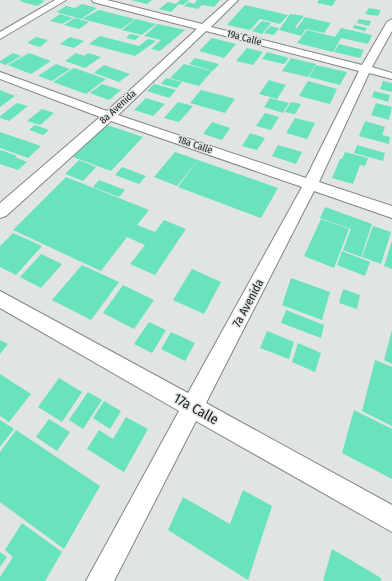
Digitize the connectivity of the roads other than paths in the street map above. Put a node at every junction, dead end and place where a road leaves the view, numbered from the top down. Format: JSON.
{"nodes":[{"id":1,"x":62,"y":0,"type":"edge"},
{"id":2,"x":96,"y":0,"type":"edge"},
{"id":3,"x":234,"y":0,"type":"edge"},
{"id":4,"x":392,"y":22,"type":"edge"},
{"id":5,"x":204,"y":28,"type":"junction"},
{"id":6,"x":0,"y":36,"type":"edge"},
{"id":7,"x":365,"y":70,"type":"junction"},
{"id":8,"x":0,"y":75,"type":"edge"},
{"id":9,"x":392,"y":76,"type":"edge"},
{"id":10,"x":109,"y":116,"type":"junction"},
{"id":11,"x":310,"y":185,"type":"junction"},
{"id":12,"x":0,"y":212,"type":"edge"},
{"id":13,"x":392,"y":212,"type":"edge"},
{"id":14,"x":0,"y":299,"type":"edge"},
{"id":15,"x":192,"y":408,"type":"junction"},
{"id":16,"x":392,"y":519,"type":"edge"},
{"id":17,"x":100,"y":581,"type":"edge"}],
"edges":[{"from":1,"to":6,"type":"street"},
{"from":2,"to":5,"type":"street","name":"19a Calle"},
{"from":3,"to":5,"type":"street","name":"8a Avenida"},
{"from":4,"to":7,"type":"street","name":"7a Avenida"},
{"from":5,"to":7,"type":"street","name":"19a Calle"},
{"from":5,"to":10,"type":"street","name":"8a Avenida"},
{"from":7,"to":9,"type":"street","name":"19a Calle"},
{"from":7,"to":11,"type":"street","name":"7a Avenida"},
{"from":8,"to":10,"type":"street","name":"18a Calle"},
{"from":10,"to":11,"type":"street","name":"18a Calle"},
{"from":10,"to":12,"type":"street","name":"8a Avenida"},
{"from":11,"to":13,"type":"street","name":"18a Calle"},
{"from":11,"to":15,"type":"street","name":"7a Avenida"},
{"from":14,"to":15,"type":"street","name":"17a Calle"},
{"from":15,"to":16,"type":"street","name":"17a Calle"},
{"from":15,"to":17,"type":"street","name":"7a Avenida"}]}
